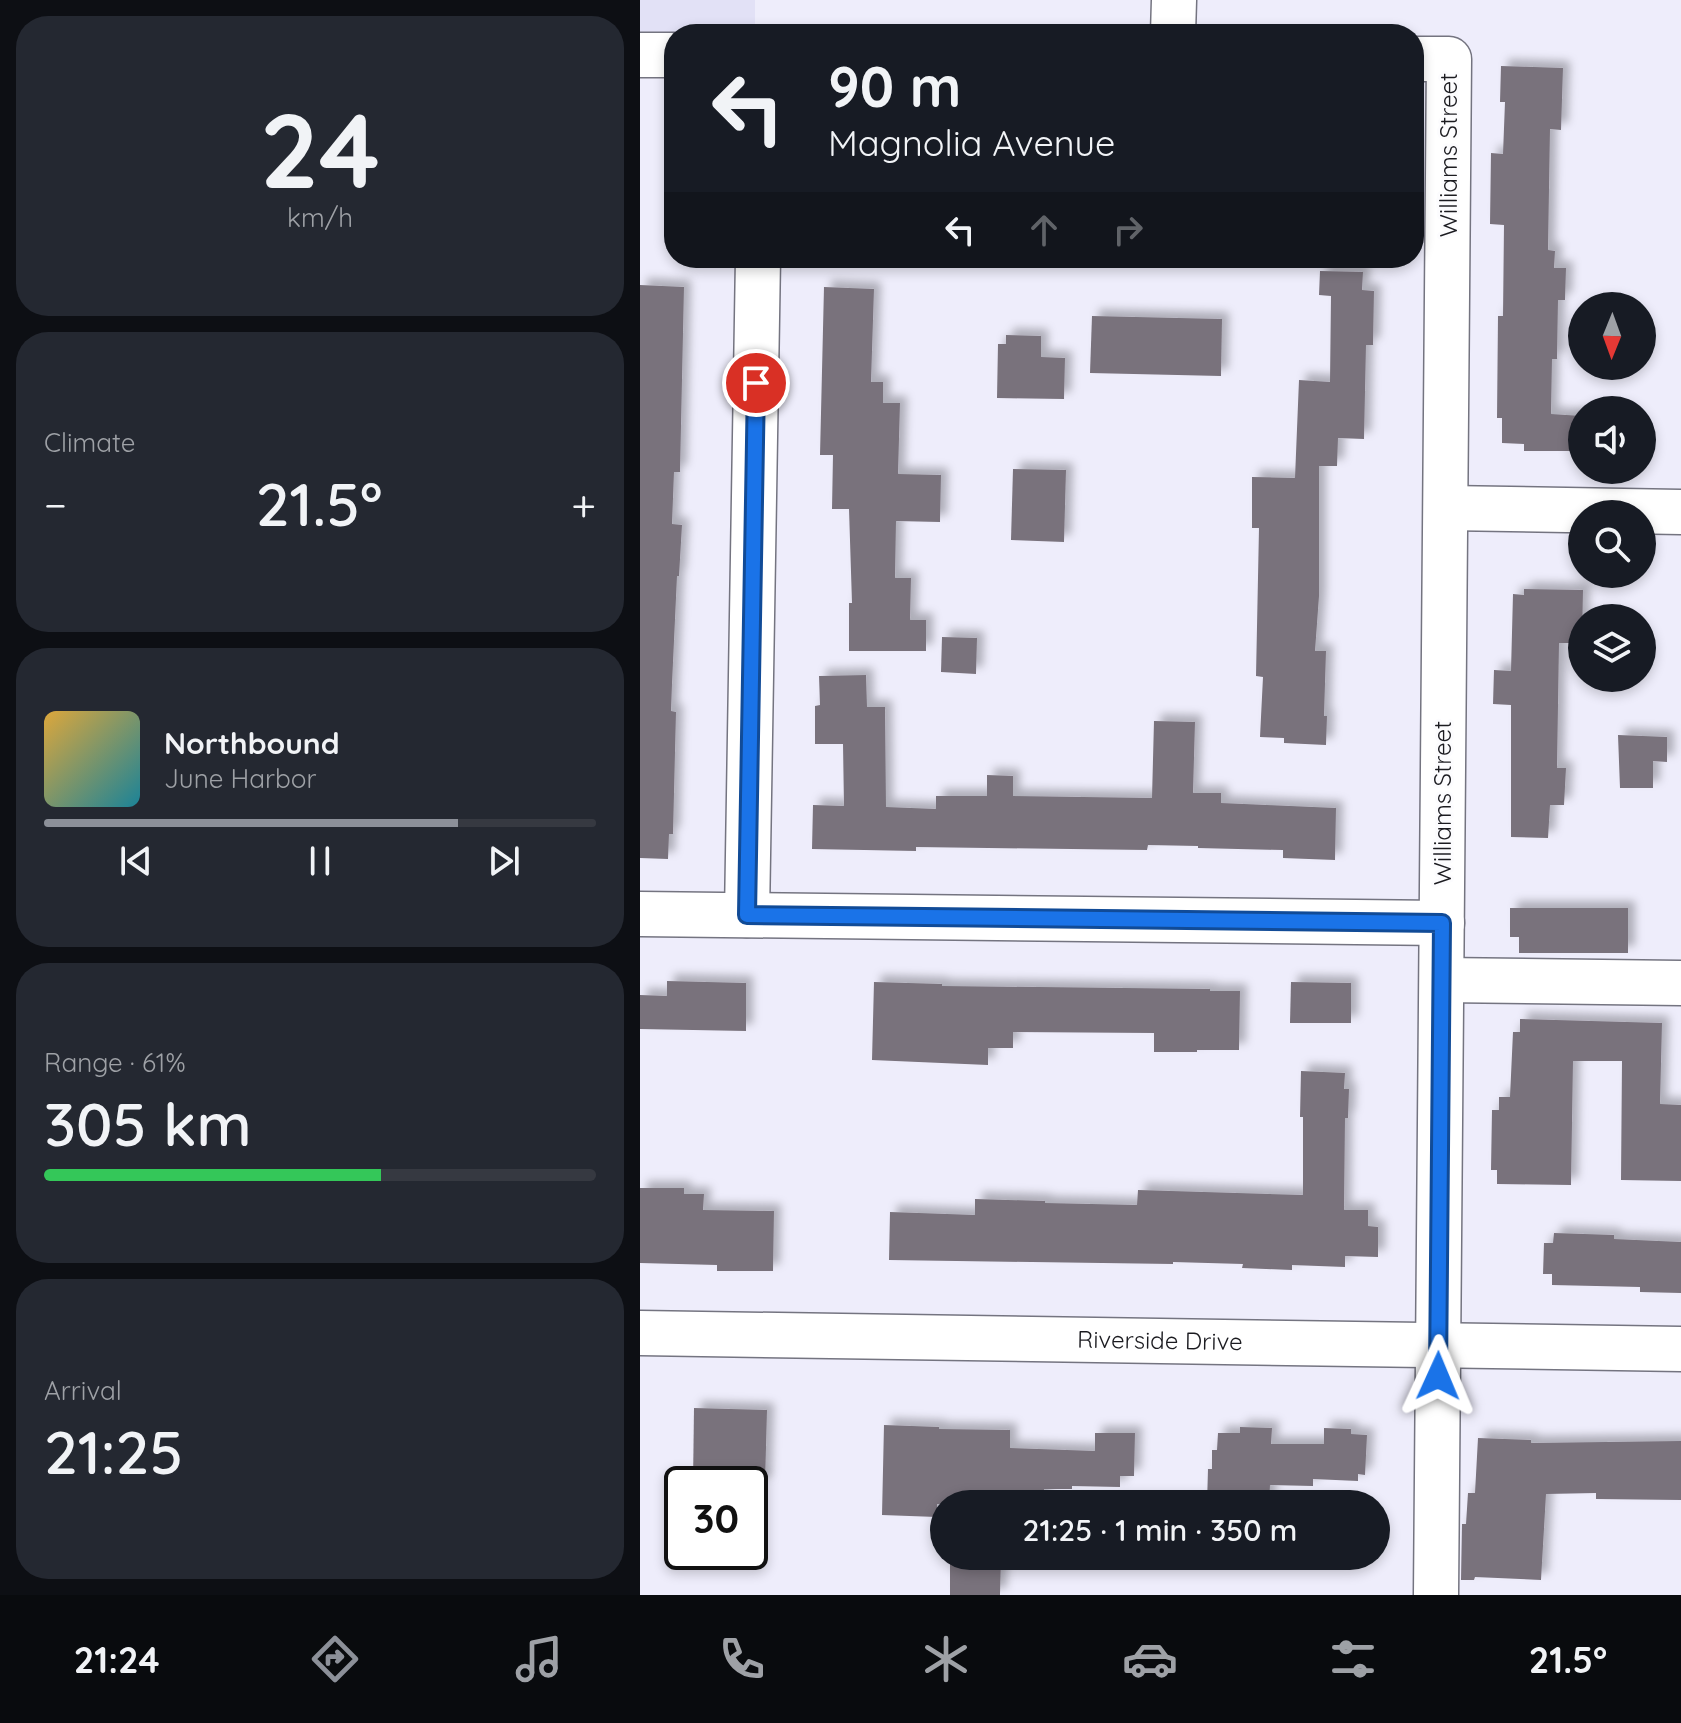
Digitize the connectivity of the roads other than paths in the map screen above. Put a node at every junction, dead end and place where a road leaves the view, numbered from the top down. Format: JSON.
{"nodes":[{"id":1,"x":1174,"y":0,"type":"edge"},
{"id":2,"x":1173,"y":24,"type":"edge"},
{"id":3,"x":640,"y":55,"type":"edge"},
{"id":4,"x":664,"y":55,"type":"edge"},
{"id":5,"x":1432,"y":59,"type":"edge"},
{"id":6,"x":758,"y":268,"type":"edge"},
{"id":7,"x":1446,"y":508,"type":"junction"},
{"id":8,"x":1681,"y":512,"type":"edge"},
{"id":9,"x":640,"y":914,"type":"edge"},
{"id":10,"x":747,"y":915,"type":"junction"},
{"id":11,"x":1442,"y":923,"type":"junction"},
{"id":12,"x":1442,"y":980,"type":"junction"},
{"id":13,"x":1681,"y":983,"type":"edge"},
{"id":14,"x":640,"y":1333,"type":"edge"},
{"id":15,"x":1439,"y":1345,"type":"junction"},
{"id":16,"x":1681,"y":1349,"type":"edge"},
{"id":17,"x":1436,"y":1595,"type":"edge"}],
"edges":[{"from":1,"to":2,"type":"street"},
{"from":3,"to":4,"type":"street"},
{"from":5,"to":7,"type":"street","name":"Williams Street"},
{"from":6,"to":10,"type":"street"},
{"from":7,"to":8,"type":"street"},
{"from":7,"to":11,"type":"street","name":"Williams Street"},
{"from":9,"to":10,"type":"street"},
{"from":10,"to":11,"type":"street"},
{"from":11,"to":12,"type":"street","name":"Williams Street"},
{"from":12,"to":13,"type":"street"},
{"from":12,"to":15,"type":"street","name":"Williams Street"},
{"from":14,"to":15,"type":"street","name":"Riverside Drive"},
{"from":15,"to":16,"type":"street","name":"Riverside Drive"},
{"from":15,"to":17,"type":"street","name":"Williams Street"}]}
